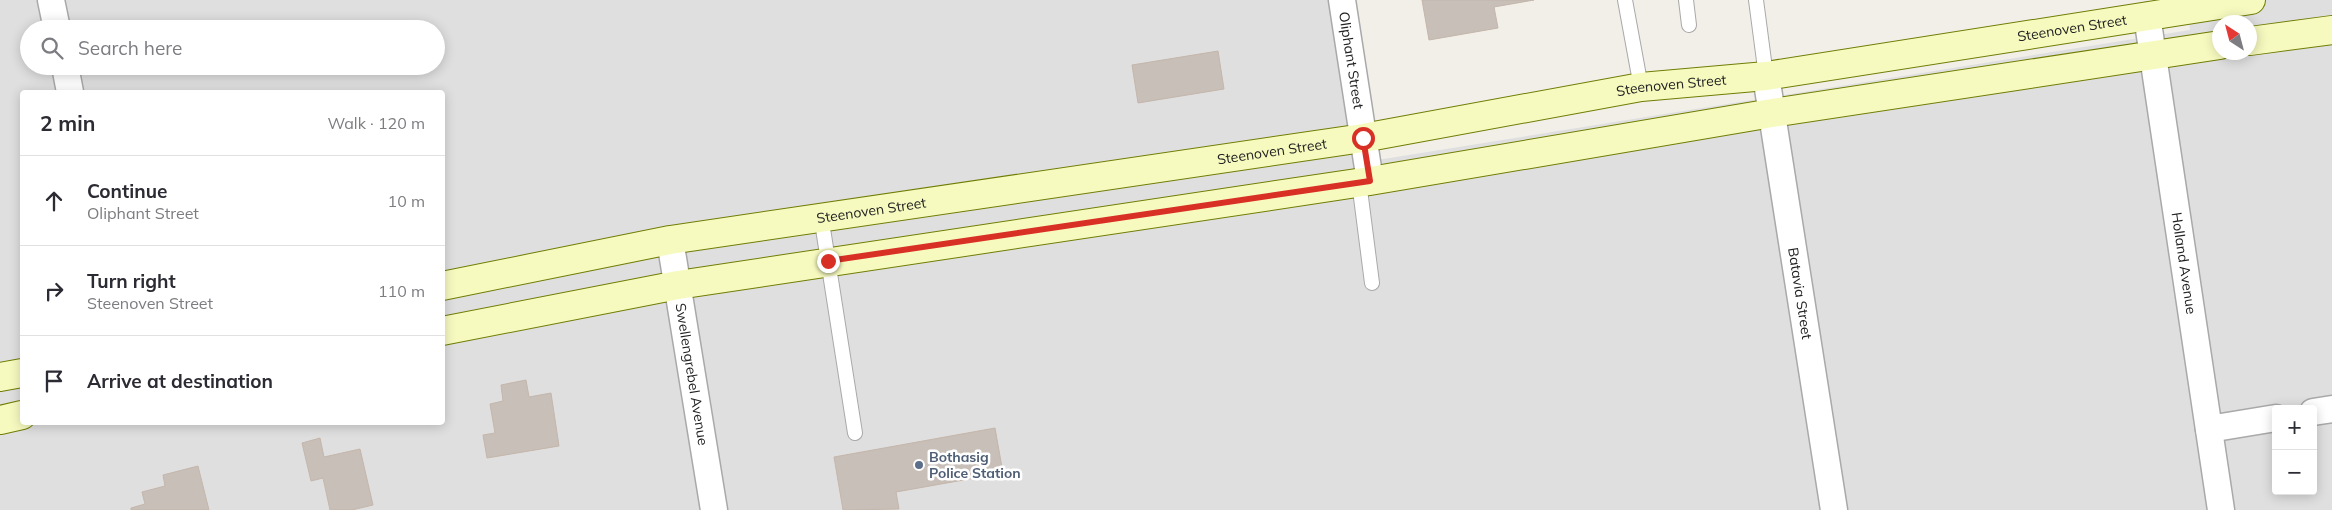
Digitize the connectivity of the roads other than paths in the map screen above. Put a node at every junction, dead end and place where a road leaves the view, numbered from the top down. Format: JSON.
{"nodes":[{"id":1,"x":51,"y":0,"type":"edge"},
{"id":2,"x":1342,"y":0,"type":"edge"},
{"id":3,"x":1625,"y":0,"type":"edge"},
{"id":4,"x":1686,"y":0,"type":"edge"},
{"id":5,"x":1756,"y":0,"type":"edge"},
{"id":6,"x":2251,"y":0,"type":"edge"},
{"id":7,"x":2147,"y":16,"type":"junction"},
{"id":8,"x":55,"y":20,"type":"edge"},
{"id":9,"x":1690,"y":25,"type":"dead end"},
{"id":10,"x":2332,"y":30,"type":"edge"},
{"id":11,"x":2257,"y":40,"type":"edge"},
{"id":12,"x":2212,"y":46,"type":"edge"},
{"id":13,"x":2154,"y":54,"type":"junction"},
{"id":14,"x":67,"y":75,"type":"edge"},
{"id":15,"x":1766,"y":76,"type":"junction"},
{"id":16,"x":1641,"y":87,"type":"junction"},
{"id":17,"x":70,"y":90,"type":"edge"},
{"id":18,"x":1772,"y":113,"type":"junction"},
{"id":19,"x":1363,"y":138,"type":"junction"},
{"id":20,"x":1365,"y":182,"type":"junction"},
{"id":21,"x":821,"y":216,"type":"junction"},
{"id":22,"x":670,"y":240,"type":"junction"},
{"id":23,"x":828,"y":261,"type":"junction"},
{"id":24,"x":1372,"y":283,"type":"dead end"},
{"id":25,"x":445,"y":285,"type":"edge"},
{"id":26,"x":678,"y":285,"type":"junction"},
{"id":27,"x":445,"y":330,"type":"edge"},
{"id":28,"x":20,"y":372,"type":"edge"},
{"id":29,"x":0,"y":377,"type":"edge"},
{"id":30,"x":2332,"y":409,"type":"edge"},
{"id":31,"x":2317,"y":411,"type":"edge"},
{"id":32,"x":20,"y":415,"type":"edge"},
{"id":33,"x":2272,"y":419,"type":"edge"},
{"id":34,"x":0,"y":420,"type":"edge"},
{"id":35,"x":2209,"y":429,"type":"junction"},
{"id":36,"x":855,"y":433,"type":"dead end"},
{"id":37,"x":714,"y":510,"type":"edge"},
{"id":38,"x":1834,"y":510,"type":"edge"},
{"id":39,"x":2221,"y":510,"type":"edge"}],
"edges":[{"from":1,"to":8,"type":"street"},
{"from":2,"to":19,"type":"street","name":"Oliphant Street"},
{"from":3,"to":16,"type":"lane"},
{"from":4,"to":9,"type":"lane"},
{"from":5,"to":15,"type":"lane"},
{"from":6,"to":7,"type":"street","name":"Steenoven Street"},
{"from":7,"to":13,"type":"street","name":"Holland Avenue"},
{"from":7,"to":15,"type":"street","name":"Steenoven Street"},
{"from":10,"to":11,"type":"street"},
{"from":12,"to":13,"type":"street"},
{"from":13,"to":18,"type":"street"},
{"from":13,"to":35,"type":"street","name":"Holland Avenue"},
{"from":14,"to":17,"type":"street"},
{"from":15,"to":16,"type":"street","name":"Steenoven Street"},
{"from":15,"to":18,"type":"street","name":"Batavia Street"},
{"from":16,"to":19,"type":"street","name":"Steenoven Street"},
{"from":18,"to":20,"type":"street"},
{"from":18,"to":38,"type":"street","name":"Batavia Street"},
{"from":19,"to":20,"type":"street","name":"Oliphant Street"},
{"from":19,"to":21,"type":"street","name":"Steenoven Street"},
{"from":20,"to":23,"type":"street"},
{"from":20,"to":24,"type":"lane"},
{"from":21,"to":22,"type":"street","name":"Steenoven Street"},
{"from":21,"to":23,"type":"lane"},
{"from":22,"to":25,"type":"street","name":"Steenoven Street"},
{"from":22,"to":26,"type":"street","name":"Swellengrebel Avenue"},
{"from":23,"to":26,"type":"street"},
{"from":23,"to":36,"type":"lane"},
{"from":26,"to":27,"type":"street"},
{"from":26,"to":37,"type":"street","name":"Swellengrebel Avenue"},
{"from":28,"to":29,"type":"street"},
{"from":30,"to":31,"type":"street"},
{"from":32,"to":34,"type":"street"},
{"from":33,"to":35,"type":"street"},
{"from":35,"to":39,"type":"street","name":"Holland Avenue"}]}
